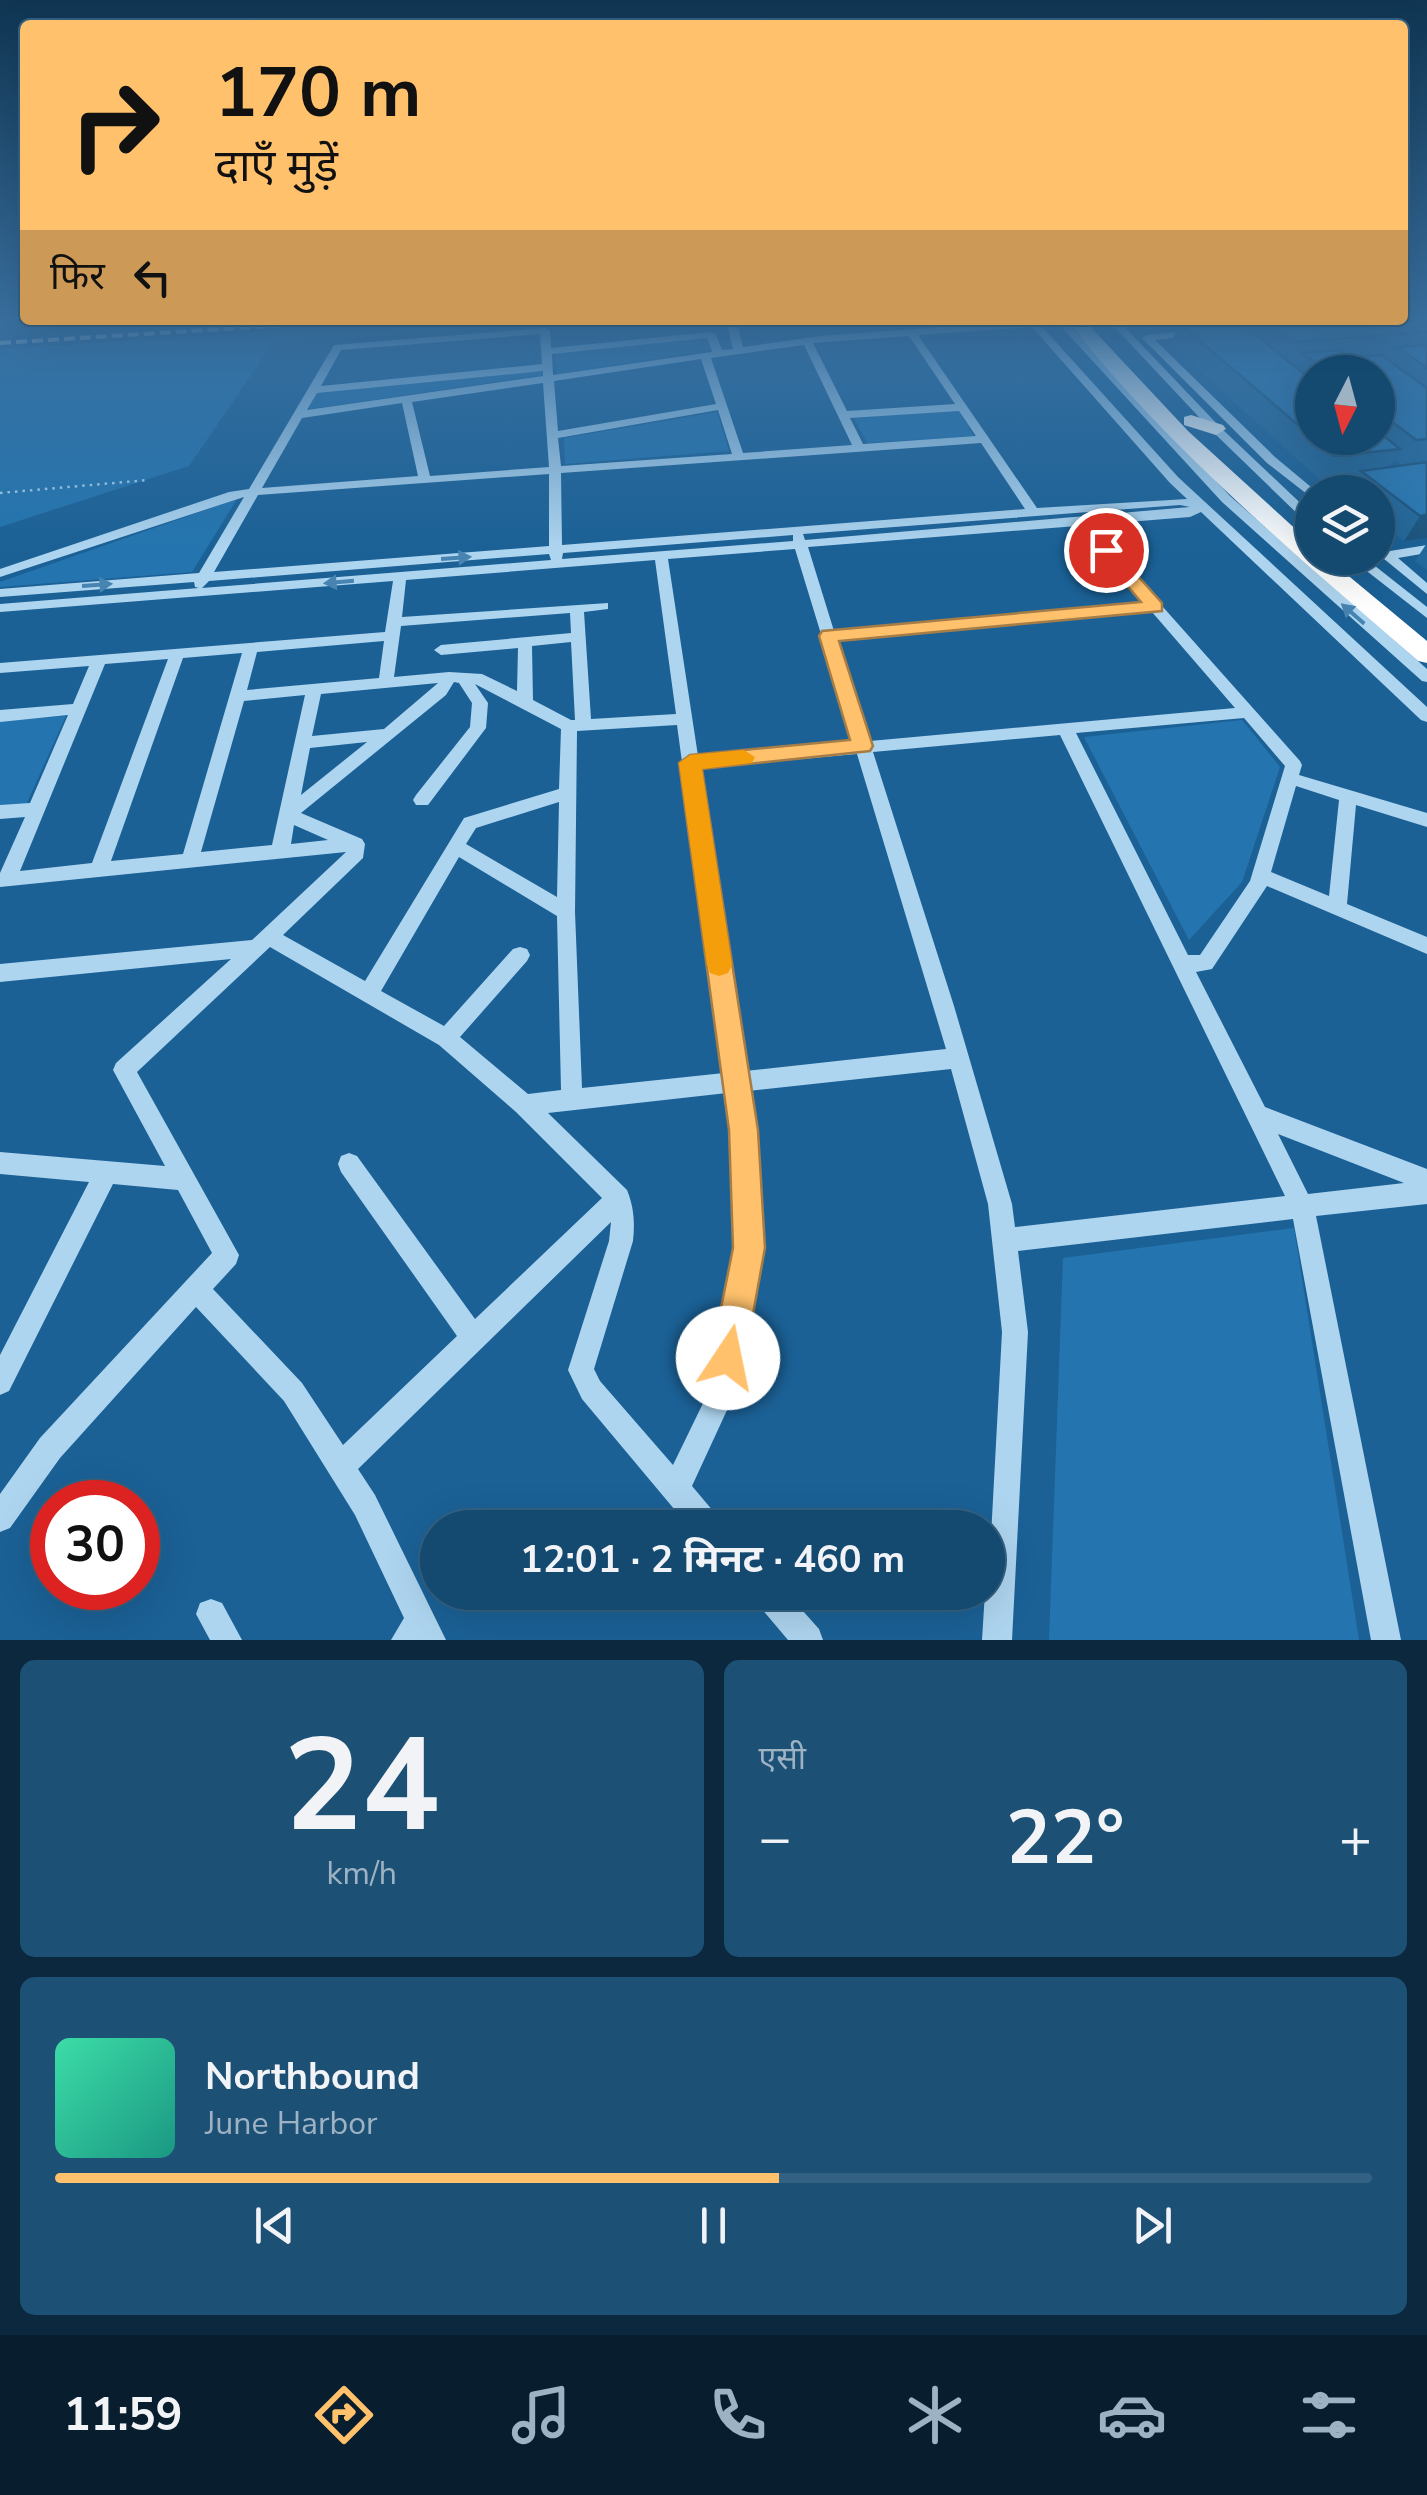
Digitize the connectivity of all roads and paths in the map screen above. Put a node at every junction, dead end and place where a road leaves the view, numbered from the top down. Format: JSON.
{"nodes":[{"id":1,"x":1130,"y":396,"type":"edge"},
{"id":2,"x":308,"y":397,"type":"edge"},
{"id":3,"x":424,"y":397,"type":"edge"},
{"id":4,"x":550,"y":397,"type":"edge"},
{"id":5,"x":720,"y":397,"type":"edge"},
{"id":6,"x":834,"y":397,"type":"edge"},
{"id":7,"x":956,"y":397,"type":"edge"},
{"id":8,"x":1101,"y":397,"type":"edge"},
{"id":9,"x":1146,"y":397,"type":"edge"},
{"id":10,"x":1169,"y":397,"type":"edge"},
{"id":11,"x":1185,"y":397,"type":"edge"},
{"id":12,"x":1207,"y":397,"type":"edge"},
{"id":13,"x":406,"y":400,"type":"junction"},
{"id":14,"x":722,"y":406,"type":"junction"},
{"id":15,"x":963,"y":407,"type":"junction"},
{"id":16,"x":298,"y":415,"type":"junction"},
{"id":17,"x":843,"y":415,"type":"junction"},
{"id":18,"x":1191,"y":421,"type":"junction"},
{"id":19,"x":1216,"y":429,"type":"junction"},
{"id":20,"x":553,"y":435,"type":"junction"},
{"id":21,"x":984,"y":439,"type":"junction"},
{"id":22,"x":858,"y":448,"type":"junction"},
{"id":23,"x":739,"y":456,"type":"junction"},
{"id":24,"x":556,"y":470,"type":"junction"},
{"id":25,"x":1400,"y":477,"type":"edge"},
{"id":26,"x":1395,"y":478,"type":"edge"},
{"id":27,"x":425,"y":479,"type":"junction"},
{"id":28,"x":148,"y":480,"type":"dead end"},
{"id":29,"x":1295,"y":480,"type":"edge"},
{"id":30,"x":253,"y":492,"type":"junction"},
{"id":31,"x":0,"y":493,"type":"edge"},
{"id":32,"x":1295,"y":504,"type":"edge"},
{"id":33,"x":1201,"y":506,"type":"junction"},
{"id":34,"x":1034,"y":513,"type":"junction"},
{"id":35,"x":1295,"y":518,"type":"edge"},
{"id":36,"x":1081,"y":522,"type":"junction"},
{"id":37,"x":799,"y":538,"type":"junction"},
{"id":38,"x":1295,"y":540,"type":"edge"},
{"id":39,"x":1427,"y":549,"type":"edge"},
{"id":40,"x":1395,"y":551,"type":"edge"},
{"id":41,"x":660,"y":556,"type":"junction"},
{"id":42,"x":556,"y":557,"type":"junction"},
{"id":43,"x":1395,"y":563,"type":"edge"},
{"id":44,"x":0,"y":573,"type":"edge"},
{"id":45,"x":1334,"y":575,"type":"edge"},
{"id":46,"x":1360,"y":575,"type":"edge"},
{"id":47,"x":1378,"y":575,"type":"edge"},
{"id":48,"x":204,"y":577,"type":"junction"},
{"id":49,"x":400,"y":577,"type":"junction"},
{"id":50,"x":1427,"y":590,"type":"edge"},
{"id":51,"x":0,"y":593,"type":"edge"},
{"id":52,"x":194,"y":593,"type":"junction"},
{"id":53,"x":602,"y":606,"type":"dead end"},
{"id":54,"x":1155,"y":607,"type":"junction"},
{"id":55,"x":0,"y":608,"type":"edge"},
{"id":56,"x":577,"y":608,"type":"junction"},
{"id":57,"x":1427,"y":614,"type":"edge"},
{"id":58,"x":444,"y":618,"type":"junction"},
{"id":59,"x":393,"y":629,"type":"junction"},
{"id":60,"x":1427,"y":632,"type":"edge"},
{"id":61,"x":828,"y":636,"type":"junction"},
{"id":62,"x":580,"y":637,"type":"junction"},
{"id":63,"x":525,"y":642,"type":"junction"},
{"id":64,"x":251,"y":648,"type":"junction"},
{"id":65,"x":442,"y":650,"type":"junction"},
{"id":66,"x":176,"y":654,"type":"junction"},
{"id":67,"x":1427,"y":655,"type":"edge"},
{"id":68,"x":99,"y":660,"type":"junction"},
{"id":69,"x":0,"y":668,"type":"edge"},
{"id":70,"x":1427,"y":677,"type":"edge"},
{"id":71,"x":451,"y":678,"type":"junction"},
{"id":72,"x":386,"y":682,"type":"junction"},
{"id":73,"x":314,"y":688,"type":"junction"},
{"id":74,"x":238,"y":696,"type":"junction"},
{"id":75,"x":526,"y":702,"type":"junction"},
{"id":76,"x":78,"y":709,"type":"junction"},
{"id":77,"x":1247,"y":712,"type":"junction"},
{"id":78,"x":0,"y":716,"type":"edge"},
{"id":79,"x":1427,"y":716,"type":"edge"},
{"id":80,"x":684,"y":718,"type":"junction"},
{"id":81,"x":576,"y":725,"type":"junction"},
{"id":82,"x":1065,"y":728,"type":"junction"},
{"id":83,"x":387,"y":734,"type":"junction"},
{"id":84,"x":303,"y":742,"type":"junction"},
{"id":85,"x":862,"y":746,"type":"junction"},
{"id":86,"x":690,"y":763,"type":"junction"},
{"id":87,"x":1290,"y":778,"type":"junction"},
{"id":88,"x":568,"y":794,"type":"junction"},
{"id":89,"x":1348,"y":796,"type":"junction"},
{"id":90,"x":422,"y":800,"type":"dead end"},
{"id":91,"x":36,"y":809,"type":"junction"},
{"id":92,"x":0,"y":812,"type":"edge"},
{"id":93,"x":288,"y":815,"type":"junction"},
{"id":94,"x":1427,"y":820,"type":"edge"},
{"id":95,"x":356,"y":844,"type":"junction"},
{"id":96,"x":456,"y":847,"type":"junction"},
{"id":97,"x":280,"y":852,"type":"junction"},
{"id":98,"x":190,"y":861,"type":"junction"},
{"id":99,"x":100,"y":870,"type":"junction"},
{"id":100,"x":1261,"y":876,"type":"junction"},
{"id":101,"x":3,"y":879,"type":"edge"},
{"id":102,"x":1338,"y":909,"type":"junction"},
{"id":103,"x":566,"y":912,"type":"junction"},
{"id":104,"x":263,"y":942,"type":"junction"},
{"id":105,"x":1427,"y":944,"type":"edge"},
{"id":106,"x":520,"y":955,"type":"dead end"},
{"id":107,"x":1184,"y":964,"type":"junction"},
{"id":108,"x":0,"y":973,"type":"edge"},
{"id":109,"x":370,"y":991,"type":"junction"},
{"id":110,"x":446,"y":1038,"type":"junction"},
{"id":111,"x":958,"y":1058,"type":"junction"},
{"id":112,"x":736,"y":1082,"type":"junction"},
{"id":113,"x":572,"y":1100,"type":"junction"},
{"id":114,"x":524,"y":1105,"type":"junction"},
{"id":115,"x":1257,"y":1115,"type":"junction"},
{"id":116,"x":350,"y":1164,"type":"dead end"},
{"id":117,"x":2,"y":1165,"type":"edge"},
{"id":118,"x":107,"y":1172,"type":"junction"},
{"id":119,"x":1427,"y":1179,"type":"edge"},
{"id":120,"x":185,"y":1180,"type":"junction"},
{"id":121,"x":1427,"y":1192,"type":"edge"},
{"id":122,"x":619,"y":1198,"type":"junction"},
{"id":123,"x":1302,"y":1206,"type":"junction"},
{"id":124,"x":1004,"y":1240,"type":"junction"},
{"id":125,"x":196,"y":1289,"type":"junction"},
{"id":126,"x":472,"y":1336,"type":"junction"},
{"id":127,"x":0,"y":1382,"type":"edge"},
{"id":128,"x":340,"y":1467,"type":"junction"},
{"id":129,"x":676,"y":1489,"type":"junction"},
{"id":130,"x":694,"y":1510,"type":"edge"},
{"id":131,"x":0,"y":1518,"type":"edge"},
{"id":132,"x":782,"y":1610,"type":"edge"},
{"id":133,"x":211,"y":1614,"type":"dead end"},
{"id":134,"x":419,"y":1634,"type":"edge"},
{"id":135,"x":227,"y":1640,"type":"edge"},
{"id":136,"x":808,"y":1640,"type":"edge"},
{"id":137,"x":997,"y":1640,"type":"edge"},
{"id":138,"x":1386,"y":1640,"type":"edge"}],
"edges":[{"from":70,"to":1,"type":"street","one_way":true},
{"from":2,"to":16,"type":"street"},
{"from":3,"to":13,"type":"street"},
{"from":4,"to":20,"type":"street"},
{"from":5,"to":14,"type":"street"},
{"from":6,"to":17,"type":"street"},
{"from":7,"to":15,"type":"street"},
{"from":8,"to":33,"type":"street"},
{"from":9,"to":38,"type":"highway"},
{"from":10,"to":18,"type":"highway"},
{"from":11,"to":19,"type":"street"},
{"from":12,"to":29,"type":"street"},
{"from":13,"to":16,"type":"street"},
{"from":13,"to":27,"type":"street"},
{"from":14,"to":20,"type":"street"},
{"from":14,"to":23,"type":"street"},
{"from":15,"to":17,"type":"street"},
{"from":15,"to":21,"type":"street"},
{"from":16,"to":30,"type":"street"},
{"from":17,"to":22,"type":"street"},
{"from":18,"to":19,"type":"highway"},
{"from":18,"to":35,"type":"highway"},
{"from":19,"to":32,"type":"street"},
{"from":20,"to":24,"type":"street"},
{"from":21,"to":22,"type":"street"},
{"from":21,"to":34,"type":"street"},
{"from":22,"to":23,"type":"street"},
{"from":23,"to":24,"type":"street"},
{"from":24,"to":27,"type":"street"},
{"from":24,"to":42,"type":"street"},
{"from":25,"to":26,"type":"street"},
{"from":27,"to":30,"type":"street"},
{"from":28,"to":31,"type":"path"},
{"from":30,"to":44,"type":"street"},
{"from":30,"to":48,"type":"street"},
{"from":33,"to":34,"type":"street"},
{"from":33,"to":36,"type":"street"},
{"from":33,"to":79,"type":"street"},
{"from":34,"to":37,"type":"street"},
{"from":36,"to":37,"type":"street"},
{"from":36,"to":54,"type":"street"},
{"from":37,"to":41,"type":"street"},
{"from":37,"to":42,"type":"street"},
{"from":37,"to":61,"type":"street"},
{"from":39,"to":40,"type":"street"},
{"from":41,"to":42,"type":"street"},
{"from":41,"to":80,"type":"street"},
{"from":48,"to":42,"type":"street","one_way":true},
{"from":42,"to":49,"type":"street"},
{"from":43,"to":50,"type":"street"},
{"from":45,"to":67,"type":"highway"},
{"from":46,"to":60,"type":"highway"},
{"from":47,"to":57,"type":"street"},
{"from":51,"to":48,"type":"street","one_way":true},
{"from":48,"to":52,"type":"street"},
{"from":49,"to":52,"type":"street","one_way":true},
{"from":49,"to":59,"type":"street"},
{"from":52,"to":55,"type":"street"},
{"from":53,"to":56,"type":"street"},
{"from":54,"to":61,"type":"street"},
{"from":54,"to":77,"type":"street"},
{"from":56,"to":58,"type":"street"},
{"from":56,"to":62,"type":"street"},
{"from":58,"to":59,"type":"street"},
{"from":58,"to":65,"type":"street"},
{"from":59,"to":64,"type":"street"},
{"from":59,"to":72,"type":"street"},
{"from":61,"to":85,"type":"street"},
{"from":62,"to":63,"type":"street"},
{"from":62,"to":81,"type":"street"},
{"from":63,"to":65,"type":"street"},
{"from":63,"to":75,"type":"street"},
{"from":64,"to":66,"type":"street"},
{"from":64,"to":74,"type":"street"},
{"from":65,"to":71,"type":"street"},
{"from":66,"to":68,"type":"street"},
{"from":66,"to":99,"type":"street"},
{"from":68,"to":69,"type":"street"},
{"from":68,"to":76,"type":"street"},
{"from":71,"to":72,"type":"street"},
{"from":71,"to":75,"type":"street"},
{"from":71,"to":83,"type":"street"},
{"from":71,"to":90,"type":"street"},
{"from":72,"to":73,"type":"street"},
{"from":73,"to":74,"type":"street"},
{"from":73,"to":84,"type":"street"},
{"from":74,"to":98,"type":"street"},
{"from":75,"to":81,"type":"street"},
{"from":76,"to":78,"type":"street"},
{"from":76,"to":91,"type":"street"},
{"from":77,"to":82,"type":"street"},
{"from":77,"to":87,"type":"street"},
{"from":80,"to":81,"type":"street"},
{"from":80,"to":86,"type":"street"},
{"from":81,"to":88,"type":"street"},
{"from":82,"to":85,"type":"street"},
{"from":82,"to":107,"type":"street"},
{"from":83,"to":84,"type":"street"},
{"from":83,"to":93,"type":"street"},
{"from":84,"to":93,"type":"street"},
{"from":85,"to":86,"type":"street"},
{"from":85,"to":111,"type":"street"},
{"from":86,"to":112,"type":"street"},
{"from":87,"to":89,"type":"street"},
{"from":87,"to":100,"type":"street"},
{"from":88,"to":96,"type":"street"},
{"from":88,"to":103,"type":"street"},
{"from":89,"to":94,"type":"street"},
{"from":89,"to":102,"type":"street"},
{"from":91,"to":92,"type":"street"},
{"from":91,"to":101,"type":"street"},
{"from":93,"to":95,"type":"street"},
{"from":93,"to":97,"type":"street"},
{"from":95,"to":97,"type":"street"},
{"from":95,"to":104,"type":"street"},
{"from":96,"to":103,"type":"street"},
{"from":96,"to":109,"type":"street"},
{"from":97,"to":98,"type":"street"},
{"from":98,"to":99,"type":"street"},
{"from":99,"to":101,"type":"street"},
{"from":100,"to":102,"type":"street"},
{"from":100,"to":107,"type":"street"},
{"from":102,"to":105,"type":"street"},
{"from":103,"to":113,"type":"street"},
{"from":104,"to":108,"type":"street"},
{"from":104,"to":109,"type":"street"},
{"from":104,"to":120,"type":"street"},
{"from":106,"to":110,"type":"street"},
{"from":107,"to":115,"type":"street"},
{"from":109,"to":110,"type":"street"},
{"from":110,"to":114,"type":"street"},
{"from":111,"to":112,"type":"street"},
{"from":111,"to":124,"type":"street"},
{"from":112,"to":113,"type":"street"},
{"from":112,"to":129,"type":"street"},
{"from":113,"to":114,"type":"street"},
{"from":114,"to":122,"type":"street"},
{"from":115,"to":119,"type":"street"},
{"from":115,"to":123,"type":"street"},
{"from":116,"to":126,"type":"street"},
{"from":117,"to":118,"type":"street"},
{"from":118,"to":120,"type":"street"},
{"from":118,"to":127,"type":"street"},
{"from":120,"to":125,"type":"street"},
{"from":121,"to":123,"type":"street"},
{"from":122,"to":126,"type":"street"},
{"from":122,"to":129,"type":"street"},
{"from":123,"to":124,"type":"street"},
{"from":123,"to":138,"type":"street"},
{"from":124,"to":137,"type":"street"},
{"from":125,"to":128,"type":"street"},
{"from":125,"to":131,"type":"street"},
{"from":126,"to":128,"type":"street"},
{"from":128,"to":134,"type":"street"},
{"from":129,"to":130,"type":"street"},
{"from":132,"to":136,"type":"street"},
{"from":133,"to":135,"type":"street"}]}
